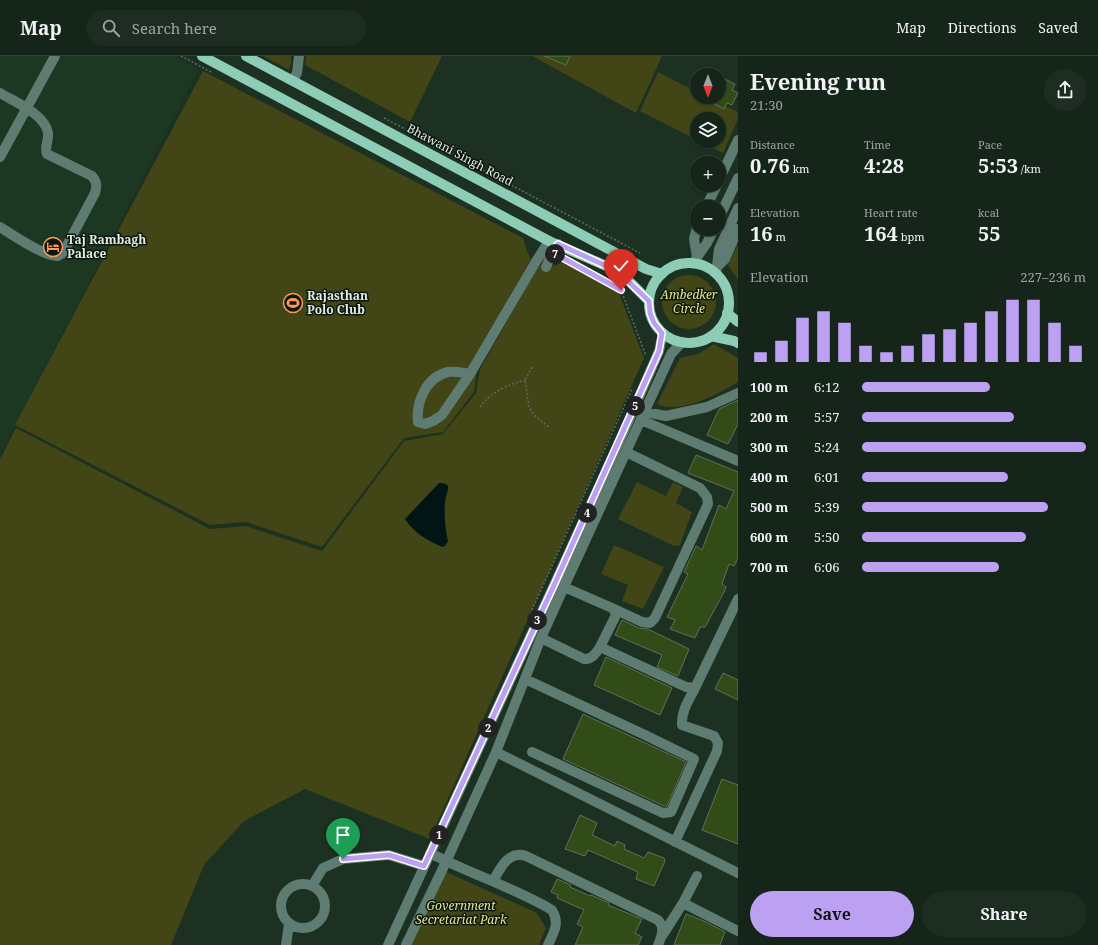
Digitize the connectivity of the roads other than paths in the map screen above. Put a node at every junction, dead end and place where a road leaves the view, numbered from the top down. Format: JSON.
{"nodes":[{"id":1,"x":56,"y":56,"type":"edge"},
{"id":2,"x":202,"y":56,"type":"edge"},
{"id":3,"x":246,"y":56,"type":"edge"},
{"id":4,"x":299,"y":56,"type":"edge"},
{"id":5,"x":293,"y":80,"type":"junction"},
{"id":6,"x":0,"y":93,"type":"edge"},
{"id":7,"x":26,"y":108,"type":"junction"},
{"id":8,"x":738,"y":140,"type":"edge"},
{"id":9,"x":0,"y":157,"type":"edge"},
{"id":10,"x":726,"y":165,"type":"edge"},
{"id":11,"x":738,"y":178,"type":"edge"},
{"id":12,"x":726,"y":203,"type":"edge"},
{"id":13,"x":738,"y":208,"type":"edge"},
{"id":14,"x":736,"y":226,"type":"edge"},
{"id":15,"x":0,"y":227,"type":"edge"},
{"id":16,"x":695,"y":236,"type":"edge"},
{"id":17,"x":710,"y":236,"type":"edge"},
{"id":18,"x":553,"y":246,"type":"junction"},
{"id":19,"x":695,"y":260,"type":"junction"},
{"id":20,"x":546,"y":267,"type":"dead end"},
{"id":21,"x":717,"y":271,"type":"junction"},
{"id":22,"x":662,"y":274,"type":"junction"},
{"id":23,"x":649,"y":301,"type":"junction"},
{"id":24,"x":727,"y":313,"type":"junction"},
{"id":25,"x":738,"y":322,"type":"edge"},
{"id":26,"x":662,"y":333,"type":"junction"},
{"id":27,"x":711,"y":336,"type":"junction"},
{"id":28,"x":682,"y":342,"type":"junction"},
{"id":29,"x":738,"y":343,"type":"edge"},
{"id":30,"x":470,"y":374,"type":"junction"},
{"id":31,"x":738,"y":392,"type":"edge"},
{"id":32,"x":643,"y":416,"type":"junction"},
{"id":33,"x":626,"y":452,"type":"junction"},
{"id":34,"x":738,"y":461,"type":"edge"},
{"id":35,"x":564,"y":587,"type":"junction"},
{"id":36,"x":738,"y":599,"type":"edge"},
{"id":37,"x":612,"y":608,"type":"junction"},
{"id":38,"x":541,"y":638,"type":"junction"},
{"id":39,"x":600,"y":647,"type":"junction"},
{"id":40,"x":525,"y":680,"type":"junction"},
{"id":41,"x":695,"y":688,"type":"junction"},
{"id":42,"x":496,"y":752,"type":"junction"},
{"id":43,"x":532,"y":752,"type":"dead end"},
{"id":44,"x":675,"y":842,"type":"junction"},
{"id":45,"x":430,"y":853,"type":"junction"},
{"id":46,"x":446,"y":862,"type":"junction"},
{"id":47,"x":424,"y":866,"type":"junction"},
{"id":48,"x":738,"y":873,"type":"edge"},
{"id":49,"x":697,"y":876,"type":"dead end"},
{"id":50,"x":493,"y":881,"type":"junction"},
{"id":51,"x":312,"y":886,"type":"junction"},
{"id":52,"x":683,"y":903,"type":"junction"},
{"id":53,"x":674,"y":916,"type":"junction"},
{"id":54,"x":658,"y":920,"type":"junction"},
{"id":55,"x":289,"y":924,"type":"junction"},
{"id":56,"x":738,"y":931,"type":"edge"},
{"id":57,"x":660,"y":941,"type":"edge"},
{"id":58,"x":286,"y":945,"type":"edge"},
{"id":59,"x":388,"y":945,"type":"edge"},
{"id":60,"x":406,"y":945,"type":"edge"},
{"id":61,"x":548,"y":945,"type":"edge"}],
"edges":[{"from":1,"to":7,"type":"street"},
{"from":2,"to":18,"type":"main road"},
{"from":3,"to":5,"type":"main road","name":"Bhawani Singh Road"},
{"from":4,"to":5,"type":"street"},
{"from":5,"to":22,"type":"main road","name":"Bhawani Singh Road"},
{"from":6,"to":7,"type":"street"},
{"from":7,"to":9,"type":"street"},
{"from":7,"to":15,"type":"street"},
{"from":8,"to":10,"type":"street"},
{"from":11,"to":12,"type":"street"},
{"from":13,"to":14,"type":"street"},
{"from":14,"to":21,"type":"street"},
{"from":16,"to":19,"type":"street"},
{"from":17,"to":19,"type":"street"},
{"from":18,"to":20,"type":"street"},
{"from":18,"to":23,"type":"main road"},
{"from":18,"to":30,"type":"street"},
{"from":19,"to":21,"type":"main road"},
{"from":19,"to":22,"type":"main road"},
{"from":21,"to":24,"type":"main road"},
{"from":22,"to":23,"type":"main road"},
{"from":23,"to":26,"type":"main road"},
{"from":24,"to":25,"type":"main road"},
{"from":24,"to":27,"type":"main road"},
{"from":26,"to":28,"type":"main road"},
{"from":26,"to":45,"type":"street"},
{"from":27,"to":28,"type":"main road"},
{"from":27,"to":29,"type":"main road"},
{"from":28,"to":32,"type":"street"},
{"from":30,"to":30,"type":"street"},
{"from":31,"to":32,"type":"street"},
{"from":32,"to":33,"type":"street"},
{"from":32,"to":34,"type":"street"},
{"from":33,"to":35,"type":"street"},
{"from":33,"to":37,"type":"street"},
{"from":35,"to":37,"type":"street"},
{"from":35,"to":38,"type":"street"},
{"from":36,"to":41,"type":"street"},
{"from":37,"to":39,"type":"street"},
{"from":38,"to":39,"type":"street"},
{"from":38,"to":40,"type":"street"},
{"from":39,"to":41,"type":"street"},
{"from":40,"to":42,"type":"street"},
{"from":40,"to":43,"type":"street"},
{"from":41,"to":44,"type":"street"},
{"from":42,"to":44,"type":"street"},
{"from":42,"to":46,"type":"street"},
{"from":44,"to":48,"type":"street"},
{"from":45,"to":46,"type":"street"},
{"from":45,"to":47,"type":"street"},
{"from":46,"to":50,"type":"street"},
{"from":46,"to":60,"type":"street"},
{"from":47,"to":51,"type":"street"},
{"from":47,"to":59,"type":"street"},
{"from":49,"to":52,"type":"street"},
{"from":50,"to":54,"type":"street"},
{"from":50,"to":61,"type":"street"},
{"from":51,"to":55,"type":"street"},
{"from":51,"to":55,"type":"street"},
{"from":52,"to":53,"type":"street"},
{"from":52,"to":56,"type":"street"},
{"from":53,"to":54,"type":"street"},
{"from":53,"to":57,"type":"street"},
{"from":54,"to":57,"type":"street"},
{"from":55,"to":58,"type":"street"}]}
